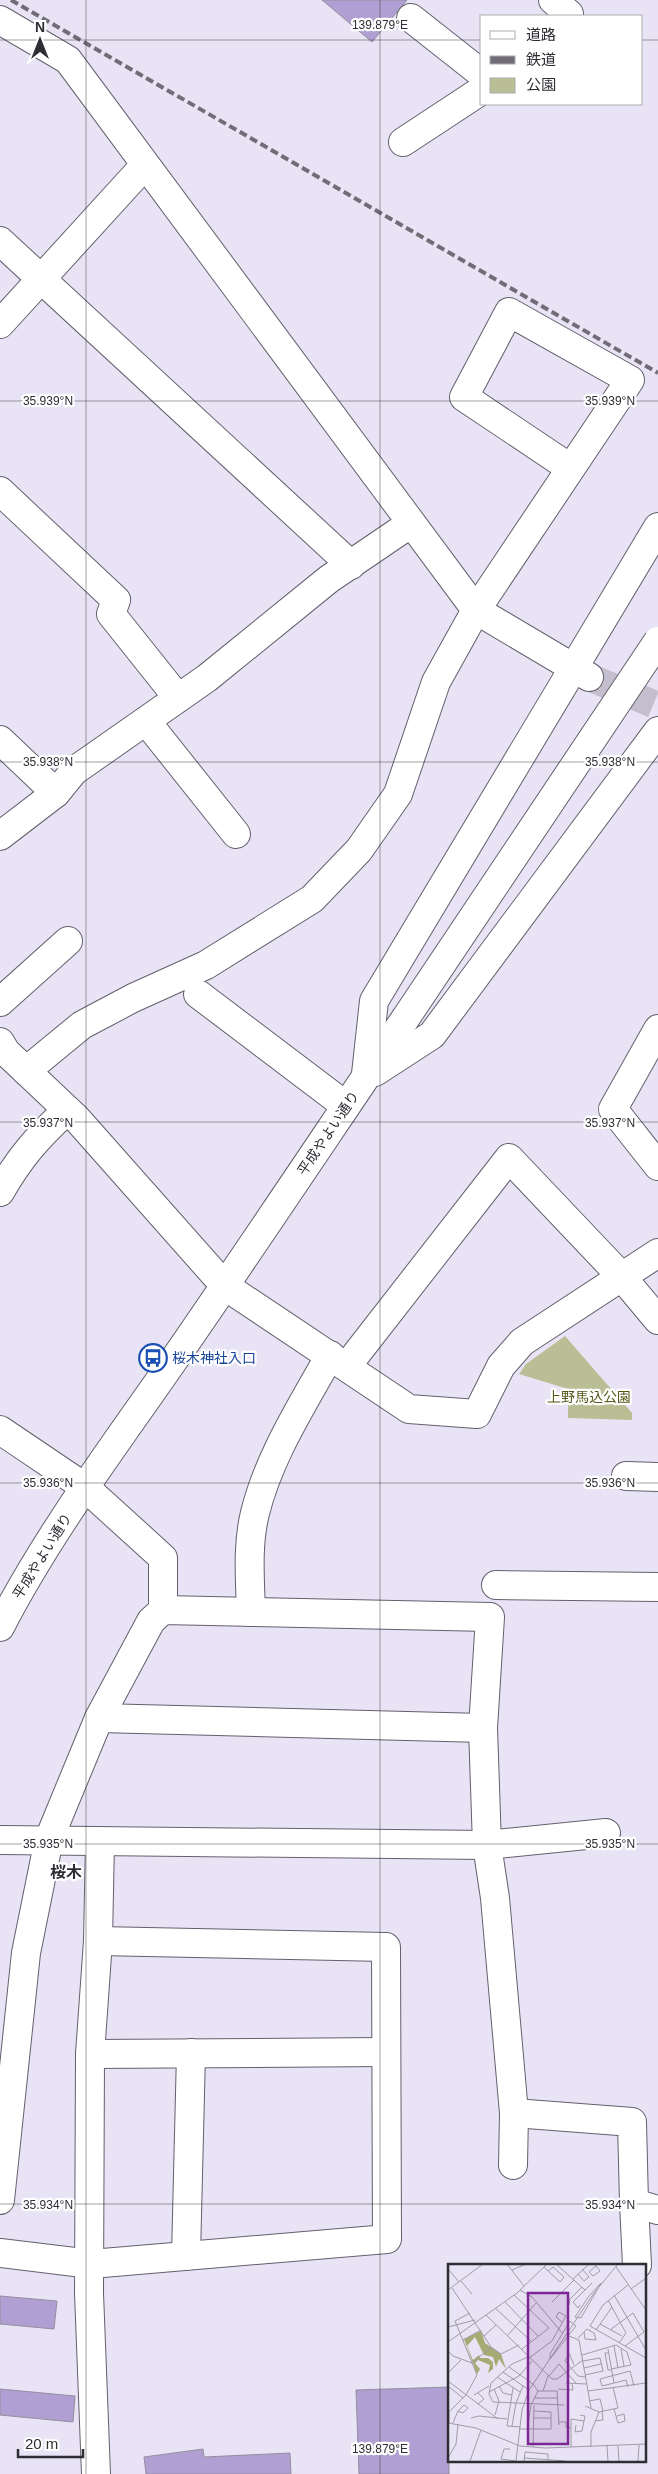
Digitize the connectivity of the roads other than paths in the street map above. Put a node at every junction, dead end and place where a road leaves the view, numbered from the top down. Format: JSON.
{"nodes":[{"id":1,"x":411,"y":18,"type":"dead end"},
{"id":2,"x":0,"y":20,"type":"edge"},
{"id":3,"x":480,"y":72,"type":"edge"},
{"id":4,"x":480,"y":91,"type":"edge"},
{"id":5,"x":403,"y":142,"type":"dead end"},
{"id":6,"x":145,"y":165,"type":"junction"},
{"id":7,"x":0,"y":241,"type":"edge"},
{"id":8,"x":42,"y":279,"type":"junction"},
{"id":9,"x":0,"y":324,"type":"edge"},
{"id":10,"x":570,"y":468,"type":"junction"},
{"id":11,"x":0,"y":491,"type":"edge"},
{"id":12,"x":410,"y":524,"type":"junction"},
{"id":13,"x":658,"y":527,"type":"edge"},
{"id":14,"x":351,"y":565,"type":"junction"},
{"id":15,"x":476,"y":610,"type":"junction"},
{"id":16,"x":658,"y":640,"type":"edge"},
{"id":17,"x":582,"y":672,"type":"junction"},
{"id":18,"x":178,"y":698,"type":"junction"},
{"id":19,"x":146,"y":721,"type":"junction"},
{"id":20,"x":658,"y":731,"type":"edge"},
{"id":21,"x":0,"y":740,"type":"edge"},
{"id":22,"x":56,"y":793,"type":"junction"},
{"id":23,"x":236,"y":834,"type":"dead end"},
{"id":24,"x":0,"y":836,"type":"edge"},
{"id":25,"x":68,"y":940,"type":"dead end"},
{"id":26,"x":198,"y":994,"type":"dead end"},
{"id":27,"x":0,"y":1002,"type":"edge"},
{"id":28,"x":658,"y":1029,"type":"edge"},
{"id":29,"x":2,"y":1050,"type":"edge"},
{"id":30,"x":26,"y":1071,"type":"junction"},
{"id":31,"x":365,"y":1078,"type":"junction"},
{"id":32,"x":346,"y":1106,"type":"junction"},
{"id":33,"x":67,"y":1110,"type":"junction"},
{"id":34,"x":658,"y":1166,"type":"edge"},
{"id":35,"x":0,"y":1192,"type":"edge"},
{"id":36,"x":658,"y":1253,"type":"edge"},
{"id":37,"x":622,"y":1277,"type":"junction"},
{"id":38,"x":225,"y":1286,"type":"junction"},
{"id":39,"x":658,"y":1320,"type":"edge"},
{"id":40,"x":338,"y":1360,"type":"junction"},
{"id":41,"x":0,"y":1430,"type":"edge"},
{"id":42,"x":626,"y":1476,"type":"dead end"},
{"id":43,"x":658,"y":1477,"type":"edge"},
{"id":44,"x":86,"y":1488,"type":"junction"},
{"id":45,"x":496,"y":1585,"type":"dead end"},
{"id":46,"x":658,"y":1587,"type":"edge"},
{"id":47,"x":8,"y":1589,"type":"edge"},
{"id":48,"x":163,"y":1610,"type":"junction"},
{"id":49,"x":251,"y":1612,"type":"junction"},
{"id":50,"x":0,"y":1627,"type":"edge"},
{"id":51,"x":98,"y":1718,"type":"junction"},
{"id":52,"x":483,"y":1728,"type":"junction"},
{"id":53,"x":606,"y":1833,"type":"dead end"},
{"id":54,"x":49,"y":1839,"type":"junction"},
{"id":55,"x":0,"y":1840,"type":"edge"},
{"id":56,"x":100,"y":1841,"type":"junction"},
{"id":57,"x":487,"y":1845,"type":"junction"},
{"id":58,"x":98,"y":1941,"type":"junction"},
{"id":59,"x":386,"y":2052,"type":"junction"},
{"id":60,"x":191,"y":2053,"type":"junction"},
{"id":61,"x":90,"y":2054,"type":"junction"},
{"id":62,"x":514,"y":2113,"type":"junction"},
{"id":63,"x":513,"y":2165,"type":"dead end"},
{"id":64,"x":0,"y":2200,"type":"edge"},
{"id":65,"x":646,"y":2206,"type":"edge"},
{"id":66,"x":0,"y":2253,"type":"edge"},
{"id":67,"x":186,"y":2256,"type":"junction"},
{"id":68,"x":91,"y":2264,"type":"junction"},
{"id":69,"x":637,"y":2264,"type":"edge"},
{"id":70,"x":96,"y":2474,"type":"edge"}],
"edges":[{"from":1,"to":3,"type":"street"},
{"from":2,"to":6,"type":"street"},
{"from":4,"to":5,"type":"street"},
{"from":6,"to":8,"type":"street"},
{"from":6,"to":12,"type":"street"},
{"from":7,"to":8,"type":"street"},
{"from":8,"to":9,"type":"street"},
{"from":8,"to":14,"type":"street"},
{"from":10,"to":10,"type":"street"},
{"from":10,"to":15,"type":"street"},
{"from":11,"to":18,"type":"street"},
{"from":12,"to":14,"type":"street"},
{"from":12,"to":15,"type":"street"},
{"from":13,"to":17,"type":"street"},
{"from":14,"to":18,"type":"street"},
{"from":15,"to":17,"type":"street"},
{"from":15,"to":30,"type":"street"},
{"from":16,"to":31,"type":"street","name":"平成やよい通り","bridge":true},
{"from":17,"to":31,"type":"street"},
{"from":18,"to":19,"type":"street"},
{"from":19,"to":22,"type":"street"},
{"from":19,"to":23,"type":"street"},
{"from":20,"to":31,"type":"street"},
{"from":21,"to":22,"type":"street"},
{"from":22,"to":24,"type":"street"},
{"from":25,"to":27,"type":"street"},
{"from":26,"to":32,"type":"street"},
{"from":28,"to":34,"type":"street"},
{"from":29,"to":30,"type":"street"},
{"from":30,"to":33,"type":"street"},
{"from":31,"to":32,"type":"street","name":"平成やよい通り"},
{"from":32,"to":38,"type":"street","name":"平成やよい通り"},
{"from":33,"to":35,"type":"street"},
{"from":33,"to":38,"type":"street"},
{"from":36,"to":37,"type":"street"},
{"from":37,"to":39,"type":"street"},
{"from":37,"to":40,"type":"street"},
{"from":37,"to":40,"type":"street"},
{"from":38,"to":40,"type":"street"},
{"from":38,"to":44,"type":"street","name":"平成やよい通り"},
{"from":40,"to":49,"type":"street"},
{"from":41,"to":44,"type":"street"},
{"from":42,"to":43,"type":"street"},
{"from":44,"to":47,"type":"street","name":"平成やよい通り"},
{"from":44,"to":48,"type":"street"},
{"from":45,"to":46,"type":"street"},
{"from":47,"to":50,"type":"street","name":"平成やよい通り"},
{"from":48,"to":49,"type":"street"},
{"from":48,"to":51,"type":"street"},
{"from":49,"to":52,"type":"street"},
{"from":51,"to":52,"type":"street"},
{"from":51,"to":54,"type":"street"},
{"from":52,"to":57,"type":"street"},
{"from":53,"to":57,"type":"street"},
{"from":54,"to":55,"type":"street"},
{"from":54,"to":56,"type":"street"},
{"from":54,"to":64,"type":"street"},
{"from":56,"to":57,"type":"street"},
{"from":56,"to":58,"type":"street"},
{"from":57,"to":62,"type":"street"},
{"from":58,"to":59,"type":"street"},
{"from":58,"to":61,"type":"street"},
{"from":59,"to":60,"type":"street"},
{"from":59,"to":67,"type":"street"},
{"from":60,"to":61,"type":"street"},
{"from":60,"to":67,"type":"street"},
{"from":61,"to":68,"type":"street"},
{"from":62,"to":63,"type":"street"},
{"from":62,"to":65,"type":"street"},
{"from":65,"to":69,"type":"street"},
{"from":66,"to":68,"type":"street"},
{"from":67,"to":68,"type":"street"},
{"from":68,"to":70,"type":"street"}]}
